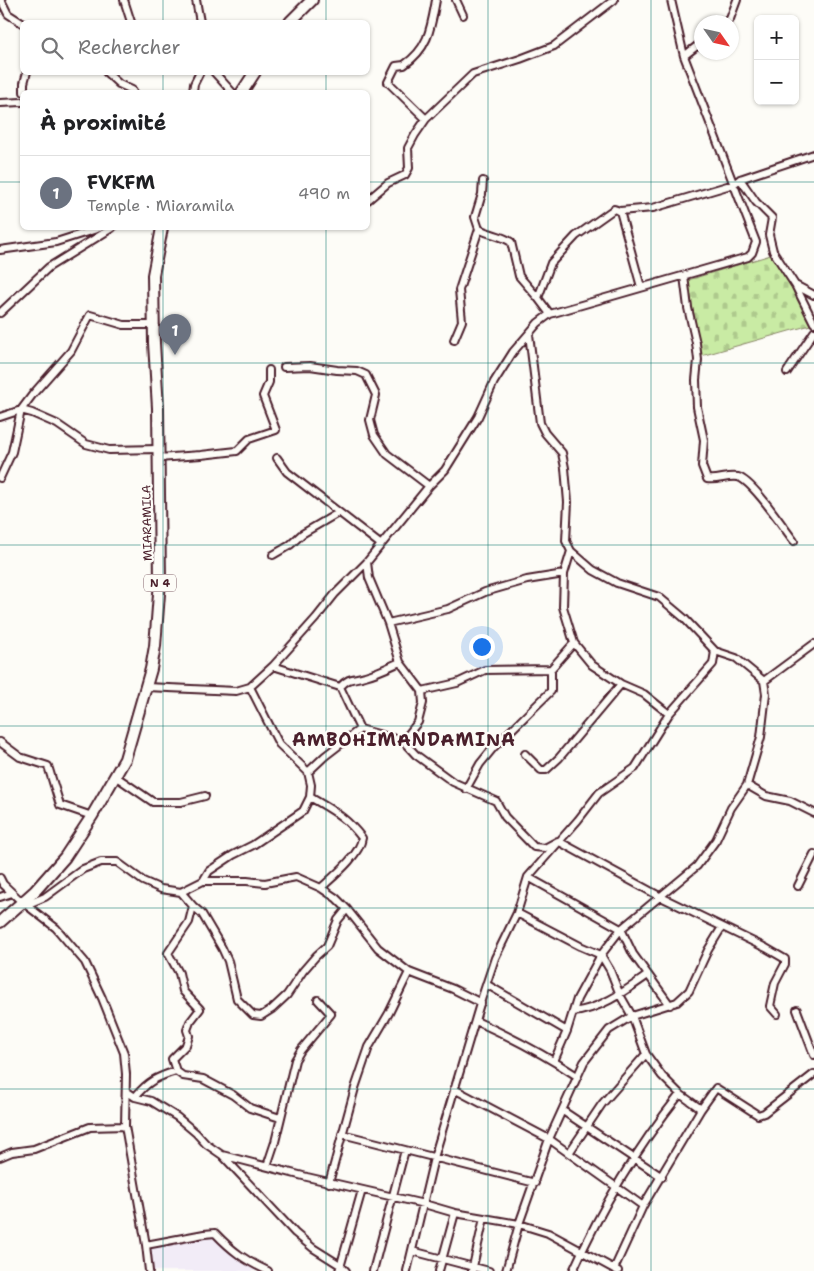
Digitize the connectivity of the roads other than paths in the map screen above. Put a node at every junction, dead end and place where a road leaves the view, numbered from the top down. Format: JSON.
{"nodes":[{"id":1,"x":2,"y":0,"type":"edge"},
{"id":2,"x":124,"y":0,"type":"edge"},
{"id":3,"x":196,"y":0,"type":"edge"},
{"id":4,"x":312,"y":0,"type":"edge"},
{"id":5,"x":436,"y":0,"type":"edge"},
{"id":6,"x":456,"y":0,"type":"edge"},
{"id":7,"x":614,"y":0,"type":"edge"},
{"id":8,"x":671,"y":0,"type":"edge"},
{"id":9,"x":737,"y":0,"type":"edge"},
{"id":10,"x":463,"y":15,"type":"dead end"},
{"id":11,"x":731,"y":15,"type":"edge"},
{"id":12,"x":130,"y":20,"type":"edge"},
{"id":13,"x":200,"y":20,"type":"edge"},
{"id":14,"x":292,"y":20,"type":"edge"},
{"id":15,"x":20,"y":22,"type":"edge"},
{"id":16,"x":694,"y":48,"type":"edge"},
{"id":17,"x":684,"y":56,"type":"junction"},
{"id":18,"x":26,"y":75,"type":"edge"},
{"id":19,"x":109,"y":75,"type":"edge"},
{"id":20,"x":198,"y":75,"type":"edge"},
{"id":21,"x":217,"y":75,"type":"edge"},
{"id":22,"x":253,"y":75,"type":"edge"},
{"id":23,"x":24,"y":90,"type":"edge"},
{"id":24,"x":132,"y":90,"type":"edge"},
{"id":25,"x":192,"y":90,"type":"edge"},
{"id":26,"x":230,"y":90,"type":"edge"},
{"id":27,"x":243,"y":90,"type":"edge"},
{"id":28,"x":20,"y":102,"type":"edge"},
{"id":29,"x":0,"y":103,"type":"edge"},
{"id":30,"x":426,"y":119,"type":"junction"},
{"id":31,"x":814,"y":154,"type":"edge"},
{"id":32,"x":740,"y":179,"type":"junction"},
{"id":33,"x":483,"y":181,"type":"dead end"},
{"id":34,"x":734,"y":184,"type":"junction"},
{"id":35,"x":370,"y":198,"type":"edge"},
{"id":36,"x":620,"y":212,"type":"junction"},
{"id":37,"x":479,"y":229,"type":"junction"},
{"id":38,"x":92,"y":230,"type":"edge"},
{"id":39,"x":109,"y":230,"type":"edge"},
{"id":40,"x":162,"y":230,"type":"edge"},
{"id":41,"x":0,"y":250,"type":"edge"},
{"id":42,"x":684,"y":276,"type":"junction"},
{"id":43,"x":795,"y":284,"type":"junction"},
{"id":44,"x":641,"y":287,"type":"junction"},
{"id":45,"x":814,"y":295,"type":"edge"},
{"id":46,"x":538,"y":298,"type":"junction"},
{"id":47,"x":0,"y":313,"type":"edge"},
{"id":48,"x":550,"y":314,"type":"junction"},
{"id":49,"x":814,"y":323,"type":"edge"},
{"id":50,"x":154,"y":325,"type":"junction"},
{"id":51,"x":814,"y":332,"type":"edge"},
{"id":52,"x":529,"y":334,"type":"junction"},
{"id":53,"x":454,"y":340,"type":"dead end"},
{"id":54,"x":284,"y":367,"type":"dead end"},
{"id":55,"x":269,"y":370,"type":"dead end"},
{"id":56,"x":787,"y":372,"type":"dead end"},
{"id":57,"x":21,"y":410,"type":"junction"},
{"id":58,"x":0,"y":417,"type":"edge"},
{"id":59,"x":158,"y":453,"type":"junction"},
{"id":60,"x":278,"y":458,"type":"dead end"},
{"id":61,"x":0,"y":478,"type":"edge"},
{"id":62,"x":429,"y":486,"type":"junction"},
{"id":63,"x":338,"y":513,"type":"junction"},
{"id":64,"x":794,"y":541,"type":"dead end"},
{"id":65,"x":380,"y":544,"type":"junction"},
{"id":66,"x":571,"y":551,"type":"junction"},
{"id":67,"x":273,"y":555,"type":"dead end"},
{"id":68,"x":367,"y":562,"type":"junction"},
{"id":69,"x":564,"y":574,"type":"junction"},
{"id":70,"x":388,"y":623,"type":"junction"},
{"id":71,"x":574,"y":643,"type":"junction"},
{"id":72,"x":814,"y":644,"type":"edge"},
{"id":73,"x":715,"y":651,"type":"junction"},
{"id":74,"x":400,"y":662,"type":"junction"},
{"id":75,"x":273,"y":666,"type":"junction"},
{"id":76,"x":551,"y":669,"type":"junction"},
{"id":77,"x":764,"y":681,"type":"junction"},
{"id":78,"x":621,"y":684,"type":"junction"},
{"id":79,"x":146,"y":687,"type":"junction"},
{"id":80,"x":250,"y":687,"type":"junction"},
{"id":81,"x":340,"y":687,"type":"junction"},
{"id":82,"x":422,"y":691,"type":"junction"},
{"id":83,"x":669,"y":714,"type":"junction"},
{"id":84,"x":360,"y":729,"type":"junction"},
{"id":85,"x":403,"y":741,"type":"junction"},
{"id":86,"x":0,"y":742,"type":"edge"},
{"id":87,"x":525,"y":754,"type":"dead end"},
{"id":88,"x":308,"y":772,"type":"junction"},
{"id":89,"x":116,"y":776,"type":"junction"},
{"id":90,"x":747,"y":785,"type":"junction"},
{"id":91,"x":466,"y":789,"type":"junction"},
{"id":92,"x":206,"y":796,"type":"dead end"},
{"id":93,"x":310,"y":797,"type":"junction"},
{"id":94,"x":814,"y":813,"type":"edge"},
{"id":95,"x":92,"y":816,"type":"junction"},
{"id":96,"x":558,"y":842,"type":"junction"},
{"id":97,"x":814,"y":854,"type":"edge"},
{"id":98,"x":528,"y":877,"type":"junction"},
{"id":99,"x":0,"y":878,"type":"edge"},
{"id":100,"x":203,"y":882,"type":"junction"},
{"id":101,"x":798,"y":886,"type":"dead end"},
{"id":102,"x":321,"y":888,"type":"junction"},
{"id":103,"x":181,"y":892,"type":"junction"},
{"id":104,"x":12,"y":893,"type":"junction"},
{"id":105,"x":0,"y":897,"type":"edge"},
{"id":106,"x":661,"y":897,"type":"junction"},
{"id":107,"x":24,"y":903,"type":"junction"},
{"id":108,"x":193,"y":906,"type":"junction"},
{"id":109,"x":347,"y":909,"type":"junction"},
{"id":110,"x":517,"y":913,"type":"junction"},
{"id":111,"x":0,"y":922,"type":"edge"},
{"id":112,"x":722,"y":927,"type":"junction"},
{"id":113,"x":621,"y":929,"type":"junction"},
{"id":114,"x":600,"y":955,"type":"junction"},
{"id":115,"x":409,"y":972,"type":"junction"},
{"id":116,"x":648,"y":975,"type":"junction"},
{"id":117,"x":486,"y":984,"type":"junction"},
{"id":118,"x":620,"y":995,"type":"junction"},
{"id":119,"x":318,"y":1000,"type":"dead end"},
{"id":120,"x":481,"y":1003,"type":"junction"},
{"id":121,"x":670,"y":1005,"type":"junction"},
{"id":122,"x":797,"y":1010,"type":"dead end"},
{"id":123,"x":573,"y":1012,"type":"junction"},
{"id":124,"x":777,"y":1014,"type":"dead end"},
{"id":125,"x":632,"y":1016,"type":"junction"},
{"id":126,"x":476,"y":1021,"type":"junction"},
{"id":127,"x":568,"y":1030,"type":"junction"},
{"id":128,"x":646,"y":1054,"type":"junction"},
{"id":129,"x":814,"y":1055,"type":"edge"},
{"id":130,"x":554,"y":1061,"type":"junction"},
{"id":131,"x":176,"y":1071,"type":"junction"},
{"id":132,"x":814,"y":1074,"type":"edge"},
{"id":133,"x":577,"y":1076,"type":"junction"},
{"id":134,"x":454,"y":1088,"type":"junction"},
{"id":135,"x":126,"y":1091,"type":"junction"},
{"id":136,"x":680,"y":1094,"type":"junction"},
{"id":137,"x":135,"y":1097,"type":"junction"},
{"id":138,"x":701,"y":1109,"type":"junction"},
{"id":139,"x":563,"y":1111,"type":"junction"},
{"id":140,"x":280,"y":1118,"type":"junction"},
{"id":141,"x":125,"y":1126,"type":"junction"},
{"id":142,"x":588,"y":1127,"type":"junction"},
{"id":143,"x":342,"y":1134,"type":"junction"},
{"id":144,"x":549,"y":1139,"type":"junction"},
{"id":145,"x":404,"y":1150,"type":"junction"},
{"id":146,"x":569,"y":1153,"type":"junction"},
{"id":147,"x":222,"y":1155,"type":"junction"},
{"id":148,"x":0,"y":1157,"type":"edge"},
{"id":149,"x":434,"y":1158,"type":"junction"},
{"id":150,"x":636,"y":1158,"type":"junction"},
{"id":151,"x":267,"y":1166,"type":"junction"},
{"id":152,"x":662,"y":1177,"type":"junction"},
{"id":153,"x":329,"y":1183,"type":"junction"},
{"id":154,"x":535,"y":1183,"type":"junction"},
{"id":155,"x":616,"y":1187,"type":"junction"},
{"id":156,"x":362,"y":1190,"type":"junction"},
{"id":157,"x":392,"y":1197,"type":"junction"},
{"id":158,"x":424,"y":1204,"type":"junction"},
{"id":159,"x":643,"y":1206,"type":"junction"},
{"id":160,"x":455,"y":1213,"type":"junction"},
{"id":161,"x":484,"y":1218,"type":"junction"},
{"id":162,"x":519,"y":1224,"type":"junction"},
{"id":163,"x":146,"y":1246,"type":"junction"},
{"id":164,"x":412,"y":1251,"type":"junction"},
{"id":165,"x":582,"y":1251,"type":"junction"},
{"id":166,"x":442,"y":1260,"type":"junction"},
{"id":167,"x":340,"y":1268,"type":"edge"},
{"id":168,"x":472,"y":1269,"type":"edge"},
{"id":169,"x":616,"y":1270,"type":"edge"},
{"id":170,"x":149,"y":1271,"type":"edge"},
{"id":171,"x":268,"y":1271,"type":"edge"},
{"id":172,"x":346,"y":1271,"type":"edge"},
{"id":173,"x":373,"y":1271,"type":"edge"},
{"id":174,"x":406,"y":1271,"type":"edge"},
{"id":175,"x":439,"y":1271,"type":"edge"},
{"id":176,"x":489,"y":1271,"type":"edge"},
{"id":177,"x":506,"y":1271,"type":"edge"},
{"id":178,"x":573,"y":1271,"type":"edge"}],
"edges":[{"from":1,"to":15,"type":"street"},
{"from":2,"to":12,"type":"street"},
{"from":3,"to":13,"type":"street"},
{"from":4,"to":14,"type":"main road"},
{"from":5,"to":30,"type":"street"},
{"from":6,"to":10,"type":"street"},
{"from":7,"to":30,"type":"street"},
{"from":8,"to":17,"type":"street"},
{"from":9,"to":11,"type":"street"},
{"from":16,"to":17,"type":"street"},
{"from":17,"to":34,"type":"street"},
{"from":18,"to":23,"type":"street"},
{"from":19,"to":24,"type":"street"},
{"from":20,"to":25,"type":"street"},
{"from":21,"to":26,"type":"street"},
{"from":22,"to":27,"type":"main road"},
{"from":28,"to":29,"type":"street"},
{"from":30,"to":35,"type":"street"},
{"from":31,"to":32,"type":"street"},
{"from":32,"to":34,"type":"street"},
{"from":32,"to":43,"type":"street"},
{"from":33,"to":37,"type":"street"},
{"from":34,"to":36,"type":"street"},
{"from":34,"to":42,"type":"street"},
{"from":36,"to":44,"type":"street"},
{"from":36,"to":46,"type":"street"},
{"from":37,"to":46,"type":"street"},
{"from":37,"to":53,"type":"street"},
{"from":38,"to":41,"type":"street"},
{"from":39,"to":47,"type":"street"},
{"from":40,"to":50,"type":"main road","name":"MIARAMILA","number":"N 4"},
{"from":42,"to":44,"type":"street"},
{"from":42,"to":64,"type":"street"},
{"from":43,"to":45,"type":"street"},
{"from":43,"to":49,"type":"street"},
{"from":44,"to":48,"type":"street"},
{"from":46,"to":48,"type":"street"},
{"from":48,"to":52,"type":"street"},
{"from":50,"to":57,"type":"street"},
{"from":50,"to":59,"type":"main road","name":"MIARAMILA","number":"N 4"},
{"from":51,"to":56,"type":"street"},
{"from":52,"to":62,"type":"street"},
{"from":52,"to":66,"type":"street"},
{"from":54,"to":62,"type":"street"},
{"from":55,"to":59,"type":"street"},
{"from":57,"to":58,"type":"street"},
{"from":57,"to":59,"type":"street"},
{"from":57,"to":61,"type":"street"},
{"from":59,"to":79,"type":"main road","name":"MIARAMILA","number":"N 4"},
{"from":60,"to":63,"type":"street"},
{"from":62,"to":65,"type":"street"},
{"from":63,"to":65,"type":"street"},
{"from":63,"to":67,"type":"street"},
{"from":65,"to":68,"type":"street"},
{"from":66,"to":69,"type":"street"},
{"from":66,"to":73,"type":"street"},
{"from":68,"to":70,"type":"street"},
{"from":68,"to":75,"type":"street"},
{"from":69,"to":70,"type":"street"},
{"from":69,"to":71,"type":"street"},
{"from":70,"to":74,"type":"street"},
{"from":71,"to":76,"type":"street"},
{"from":71,"to":78,"type":"street"},
{"from":72,"to":77,"type":"street"},
{"from":73,"to":77,"type":"street"},
{"from":73,"to":83,"type":"street"},
{"from":74,"to":81,"type":"street"},
{"from":74,"to":82,"type":"street"},
{"from":75,"to":80,"type":"street"},
{"from":75,"to":81,"type":"street"},
{"from":76,"to":82,"type":"street"},
{"from":76,"to":91,"type":"street"},
{"from":77,"to":90,"type":"street"},
{"from":78,"to":83,"type":"street"},
{"from":78,"to":87,"type":"street"},
{"from":79,"to":80,"type":"street"},
{"from":79,"to":89,"type":"main road","name":"MIARAMILA","number":"N 4"},
{"from":80,"to":88,"type":"street"},
{"from":81,"to":84,"type":"street"},
{"from":82,"to":85,"type":"street"},
{"from":83,"to":96,"type":"street"},
{"from":84,"to":85,"type":"street"},
{"from":84,"to":88,"type":"street"},
{"from":85,"to":91,"type":"street"},
{"from":86,"to":95,"type":"street"},
{"from":88,"to":93,"type":"street"},
{"from":89,"to":92,"type":"street"},
{"from":89,"to":95,"type":"main road","name":"MIARAMILA","number":"N 4"},
{"from":90,"to":94,"type":"street"},
{"from":90,"to":106,"type":"street"},
{"from":91,"to":96,"type":"street"},
{"from":93,"to":100,"type":"street"},
{"from":93,"to":102,"type":"street"},
{"from":95,"to":107,"type":"main road","name":"MIARAMILA","number":"N 4"},
{"from":96,"to":98,"type":"street"},
{"from":96,"to":106,"type":"street"},
{"from":97,"to":101,"type":"street"},
{"from":98,"to":110,"type":"street"},
{"from":98,"to":113,"type":"street"},
{"from":99,"to":104,"type":"street"},
{"from":100,"to":102,"type":"street"},
{"from":100,"to":103,"type":"street"},
{"from":102,"to":109,"type":"street"},
{"from":103,"to":107,"type":"street"},
{"from":103,"to":108,"type":"street"},
{"from":104,"to":105,"type":"street"},
{"from":104,"to":107,"type":"street"},
{"from":106,"to":112,"type":"street"},
{"from":106,"to":113,"type":"street"},
{"from":107,"to":111,"type":"main road","name":"MIARAMILA","number":"N 4"},
{"from":107,"to":135,"type":"street"},
{"from":108,"to":109,"type":"street"},
{"from":108,"to":131,"type":"street"},
{"from":109,"to":115,"type":"street"},
{"from":110,"to":114,"type":"street"},
{"from":110,"to":117,"type":"street"},
{"from":112,"to":121,"type":"street"},
{"from":112,"to":124,"type":"street"},
{"from":113,"to":114,"type":"street"},
{"from":113,"to":116,"type":"street"},
{"from":114,"to":118,"type":"street"},
{"from":114,"to":123,"type":"street"},
{"from":115,"to":120,"type":"street"},
{"from":115,"to":143,"type":"street"},
{"from":116,"to":118,"type":"street"},
{"from":116,"to":121,"type":"street"},
{"from":117,"to":120,"type":"street"},
{"from":117,"to":127,"type":"street"},
{"from":118,"to":123,"type":"street"},
{"from":118,"to":125,"type":"street"},
{"from":119,"to":140,"type":"street"},
{"from":120,"to":126,"type":"street"},
{"from":121,"to":125,"type":"street"},
{"from":122,"to":129,"type":"street"},
{"from":123,"to":127,"type":"street"},
{"from":125,"to":128,"type":"street"},
{"from":125,"to":133,"type":"street"},
{"from":126,"to":130,"type":"street"},
{"from":126,"to":134,"type":"street"},
{"from":127,"to":130,"type":"street"},
{"from":128,"to":136,"type":"street"},
{"from":128,"to":142,"type":"street"},
{"from":130,"to":133,"type":"street"},
{"from":131,"to":137,"type":"street"},
{"from":131,"to":140,"type":"street"},
{"from":132,"to":138,"type":"street"},
{"from":133,"to":139,"type":"street"},
{"from":134,"to":144,"type":"street"},
{"from":134,"to":149,"type":"street"},
{"from":135,"to":137,"type":"street"},
{"from":135,"to":141,"type":"street"},
{"from":136,"to":138,"type":"street"},
{"from":136,"to":150,"type":"street"},
{"from":137,"to":147,"type":"street"},
{"from":138,"to":152,"type":"street"},
{"from":139,"to":142,"type":"street"},
{"from":139,"to":144,"type":"street"},
{"from":140,"to":151,"type":"street"},
{"from":141,"to":148,"type":"street"},
{"from":141,"to":163,"type":"street"},
{"from":142,"to":146,"type":"street"},
{"from":142,"to":150,"type":"street"},
{"from":143,"to":145,"type":"street"},
{"from":143,"to":153,"type":"street"},
{"from":144,"to":146,"type":"street"},
{"from":144,"to":154,"type":"street"},
{"from":145,"to":149,"type":"street"},
{"from":145,"to":157,"type":"street"},
{"from":146,"to":155,"type":"street"},
{"from":147,"to":151,"type":"street"},
{"from":147,"to":167,"type":"street"},
{"from":149,"to":154,"type":"street"},
{"from":149,"to":158,"type":"street"},
{"from":150,"to":152,"type":"street"},
{"from":150,"to":155,"type":"street"},
{"from":151,"to":153,"type":"street"},
{"from":152,"to":159,"type":"street"},
{"from":153,"to":156,"type":"street"},
{"from":154,"to":162,"type":"street"},
{"from":155,"to":159,"type":"street"},
{"from":155,"to":165,"type":"street"},
{"from":156,"to":157,"type":"street"},
{"from":156,"to":167,"type":"street"},
{"from":157,"to":158,"type":"street"},
{"from":157,"to":173,"type":"street"},
{"from":158,"to":160,"type":"street"},
{"from":158,"to":164,"type":"street"},
{"from":159,"to":169,"type":"street"},
{"from":160,"to":161,"type":"street"},
{"from":160,"to":166,"type":"street"},
{"from":161,"to":162,"type":"street"},
{"from":161,"to":168,"type":"street"},
{"from":162,"to":165,"type":"street"},
{"from":162,"to":177,"type":"street"},
{"from":163,"to":170,"type":"street"},
{"from":163,"to":171,"type":"street"},
{"from":164,"to":166,"type":"street"},
{"from":164,"to":174,"type":"street"},
{"from":165,"to":169,"type":"street"},
{"from":165,"to":178,"type":"street"},
{"from":166,"to":168,"type":"street"},
{"from":166,"to":175,"type":"street"},
{"from":167,"to":172,"type":"street"},
{"from":168,"to":176,"type":"street"}]}
